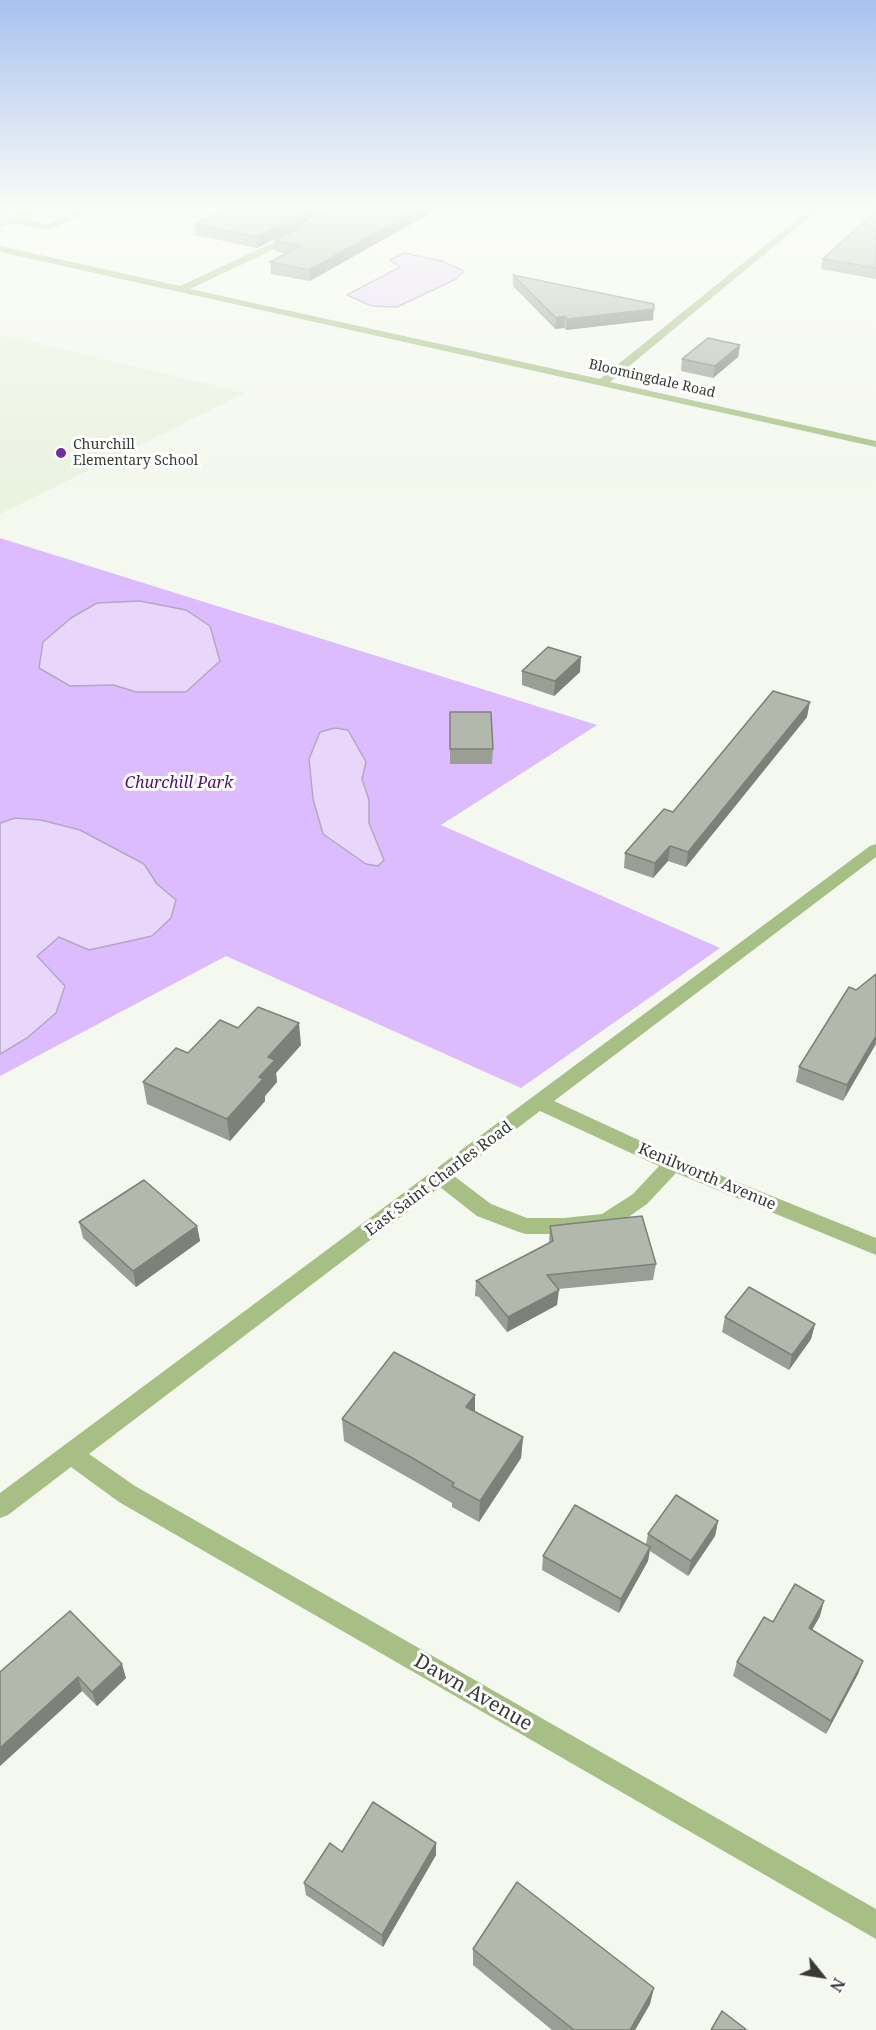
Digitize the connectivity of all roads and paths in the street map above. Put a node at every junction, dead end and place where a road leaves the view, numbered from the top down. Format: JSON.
{"nodes":[{"id":1,"x":248,"y":304,"type":"edge"},
{"id":2,"x":699,"y":304,"type":"edge"},
{"id":3,"x":602,"y":383,"type":"junction"},
{"id":4,"x":876,"y":444,"type":"edge"},
{"id":5,"x":871,"y":859,"type":"edge"},
{"id":6,"x":540,"y":1103,"type":"junction"},
{"id":7,"x":673,"y":1164,"type":"junction"},
{"id":8,"x":441,"y":1177,"type":"junction"},
{"id":9,"x":876,"y":1247,"type":"edge"},
{"id":10,"x":72,"y":1455,"type":"junction"},
{"id":11,"x":0,"y":1507,"type":"edge"},
{"id":12,"x":876,"y":1925,"type":"edge"}],
"edges":[{"from":1,"to":3,"type":"street","name":"Bloomingdale Road"},
{"from":2,"to":3,"type":"street"},
{"from":3,"to":4,"type":"street","name":"Bloomingdale Road"},
{"from":5,"to":6,"type":"street","name":"East Saint Charles Road"},
{"from":6,"to":7,"type":"street","name":"Kenilworth Avenue"},
{"from":6,"to":8,"type":"street","name":"East Saint Charles Road"},
{"from":7,"to":8,"type":"street"},
{"from":7,"to":9,"type":"street","name":"Kenilworth Avenue"},
{"from":8,"to":10,"type":"street","name":"East Saint Charles Road"},
{"from":10,"to":11,"type":"street","name":"East Saint Charles Road"},
{"from":10,"to":12,"type":"street","name":"Dawn Avenue"}]}
